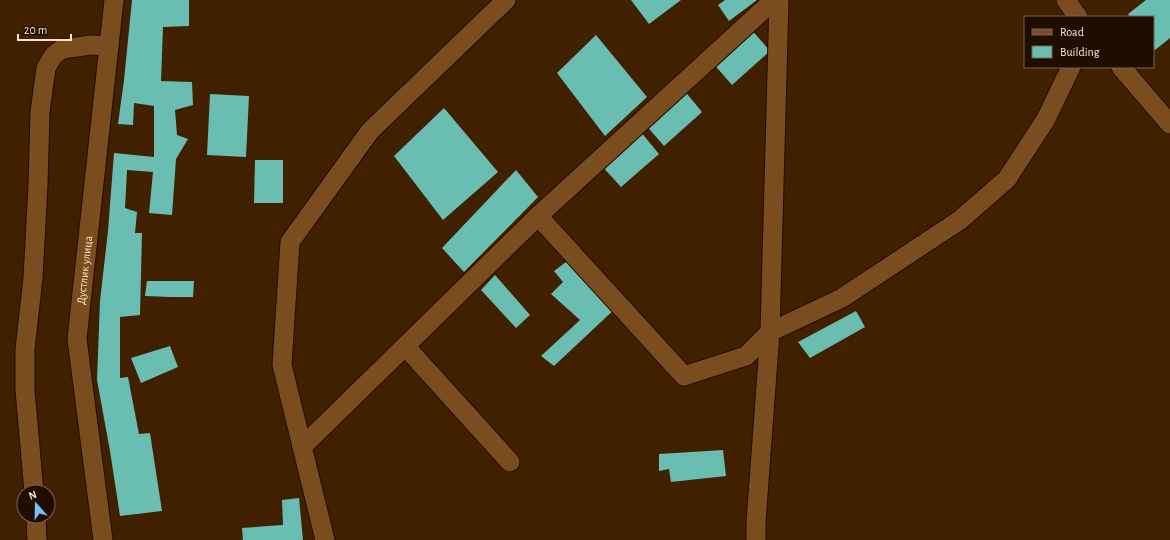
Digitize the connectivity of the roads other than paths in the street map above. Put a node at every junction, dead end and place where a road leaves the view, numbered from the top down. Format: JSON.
{"nodes":[{"id":1,"x":114,"y":0,"type":"edge"},
{"id":2,"x":506,"y":0,"type":"edge"},
{"id":3,"x":774,"y":0,"type":"edge"},
{"id":4,"x":779,"y":0,"type":"edge"},
{"id":5,"x":1066,"y":0,"type":"edge"},
{"id":6,"x":1077,"y":16,"type":"edge"},
{"id":7,"x":109,"y":46,"type":"junction"},
{"id":8,"x":1071,"y":68,"type":"edge"},
{"id":9,"x":1122,"y":68,"type":"edge"},
{"id":10,"x":1170,"y":124,"type":"edge"},
{"id":11,"x":538,"y":216,"type":"junction"},
{"id":12,"x":770,"y":332,"type":"junction"},
{"id":13,"x":406,"y":346,"type":"junction"},
{"id":14,"x":302,"y":447,"type":"junction"},
{"id":15,"x":510,"y":462,"type":"dead end"},
{"id":16,"x":33,"y":484,"type":"edge"},
{"id":17,"x":36,"y":524,"type":"edge"},
{"id":18,"x":37,"y":540,"type":"edge"},
{"id":19,"x":103,"y":540,"type":"edge"},
{"id":20,"x":325,"y":540,"type":"edge"},
{"id":21,"x":756,"y":540,"type":"edge"}],
"edges":[{"from":1,"to":7,"type":"street","name":"Дустлик улица"},
{"from":2,"to":14,"type":"street"},
{"from":3,"to":11,"type":"street"},
{"from":4,"to":12,"type":"street"},
{"from":5,"to":6,"type":"street"},
{"from":7,"to":16,"type":"street"},
{"from":7,"to":19,"type":"street","name":"Дустлик улица"},
{"from":8,"to":12,"type":"street"},
{"from":9,"to":10,"type":"street"},
{"from":11,"to":12,"type":"street"},
{"from":11,"to":13,"type":"street"},
{"from":12,"to":21,"type":"street"},
{"from":13,"to":14,"type":"street"},
{"from":13,"to":15,"type":"street"},
{"from":14,"to":20,"type":"street"},
{"from":17,"to":18,"type":"street"}]}
